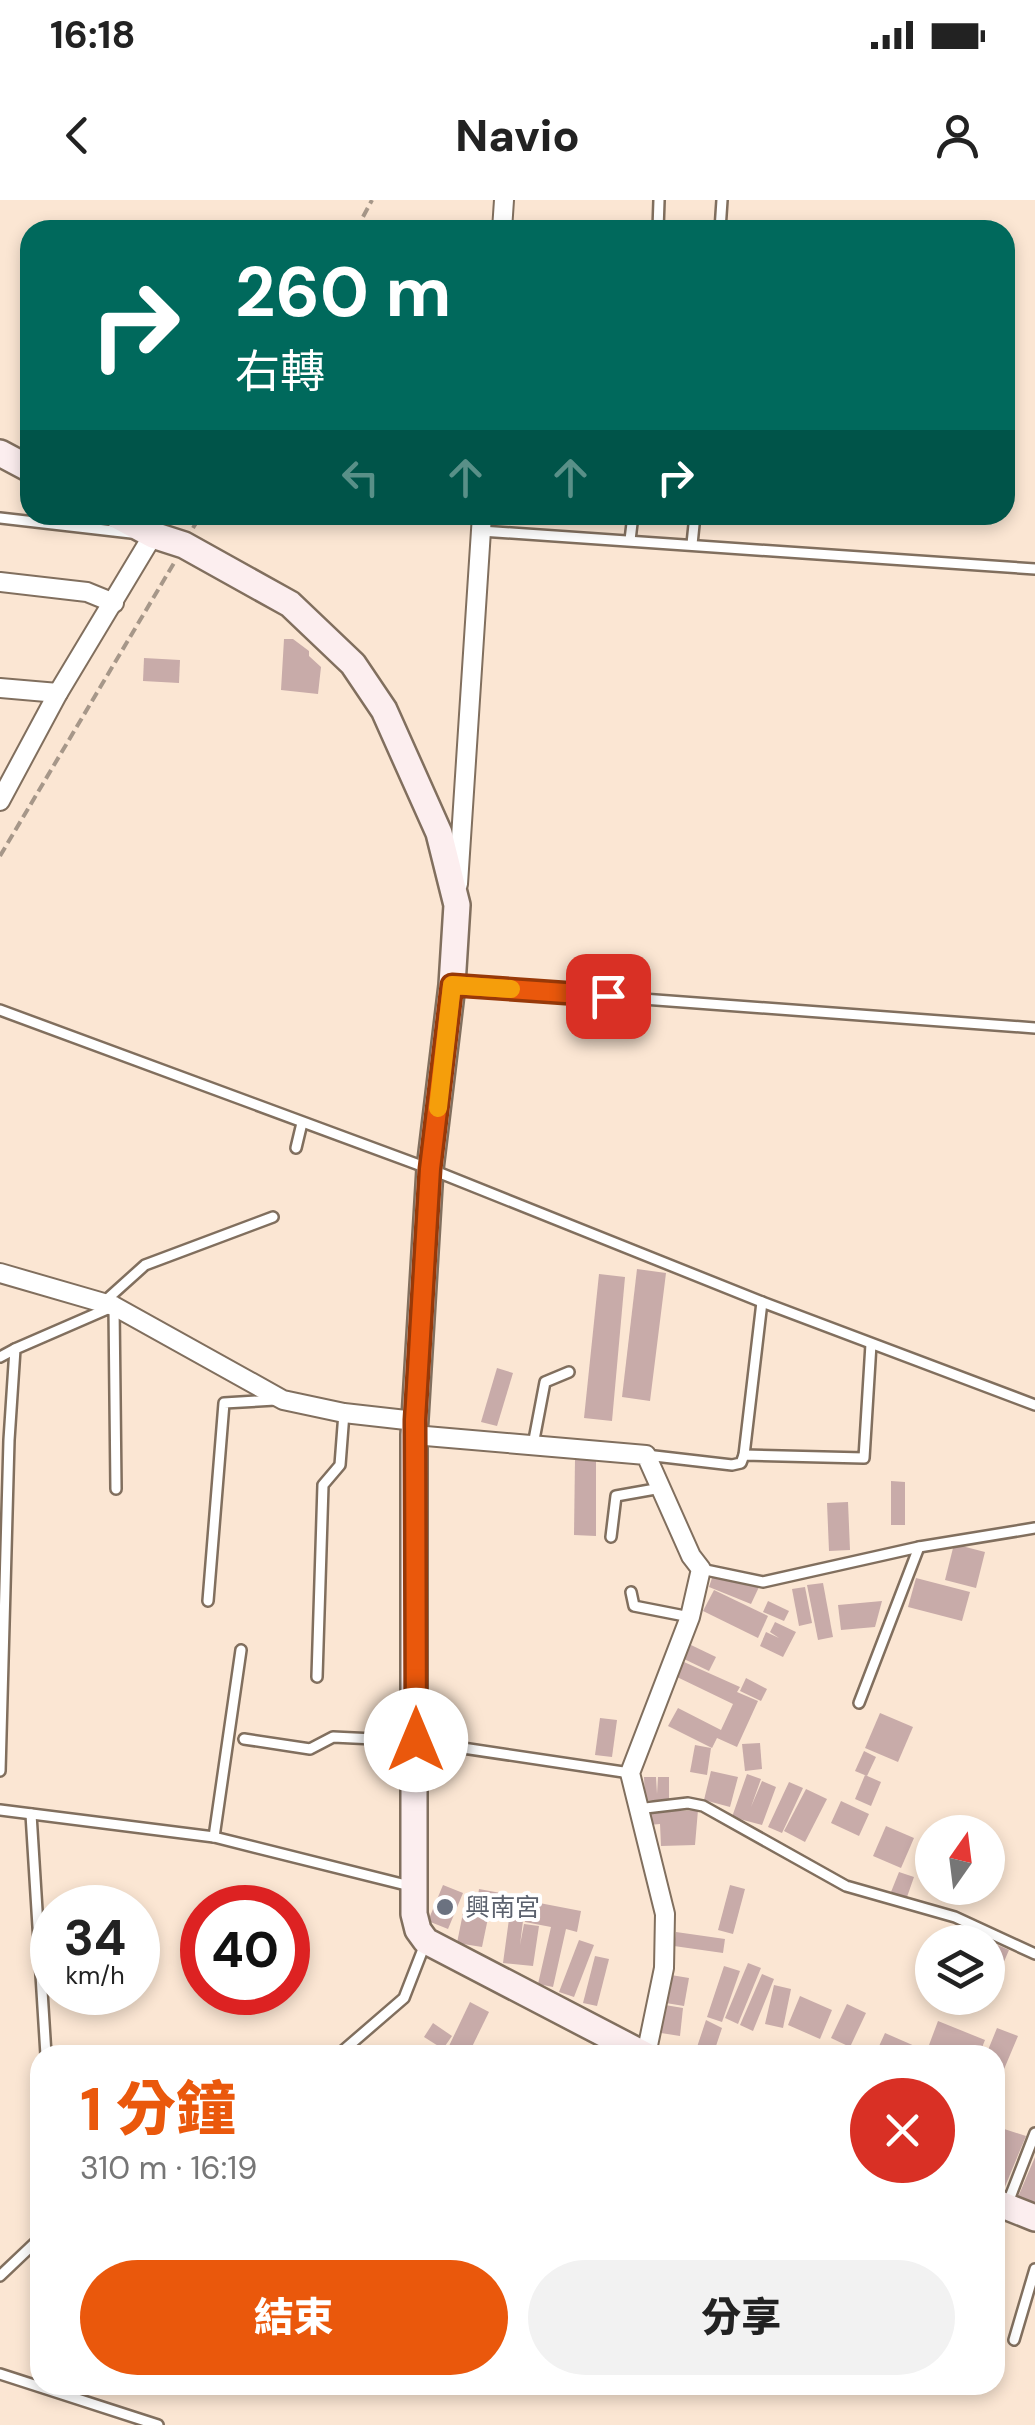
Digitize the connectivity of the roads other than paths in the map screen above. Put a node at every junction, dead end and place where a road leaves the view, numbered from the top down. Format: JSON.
{"nodes":[{"id":1,"x":63,"y":525,"type":"edge"},
{"id":2,"x":134,"y":525,"type":"edge"},
{"id":3,"x":482,"y":525,"type":"edge"},
{"id":4,"x":499,"y":525,"type":"edge"},
{"id":5,"x":631,"y":525,"type":"edge"},
{"id":6,"x":694,"y":525,"type":"edge"},
{"id":7,"x":152,"y":535,"type":"junction"},
{"id":8,"x":630,"y":540,"type":"junction"},
{"id":9,"x":692,"y":544,"type":"junction"},
{"id":10,"x":1035,"y":569,"type":"edge"},
{"id":11,"x":0,"y":582,"type":"edge"},
{"id":12,"x":114,"y":604,"type":"junction"},
{"id":13,"x":0,"y":688,"type":"edge"},
{"id":14,"x":58,"y":693,"type":"junction"},
{"id":15,"x":0,"y":801,"type":"edge"},
{"id":16,"x":457,"y":905,"type":"junction"},
{"id":17,"x":452,"y":985,"type":"junction"},
{"id":18,"x":0,"y":1010,"type":"edge"},
{"id":19,"x":1035,"y":1028,"type":"edge"},
{"id":20,"x":302,"y":1123,"type":"junction"},
{"id":21,"x":296,"y":1148,"type":"dead end"},
{"id":22,"x":430,"y":1169,"type":"junction"},
{"id":23,"x":273,"y":1217,"type":"dead end"},
{"id":24,"x":0,"y":1274,"type":"edge"},
{"id":25,"x":762,"y":1302,"type":"junction"},
{"id":26,"x":108,"y":1304,"type":"junction"},
{"id":27,"x":871,"y":1344,"type":"junction"},
{"id":28,"x":15,"y":1349,"type":"junction"},
{"id":29,"x":0,"y":1357,"type":"edge"},
{"id":30,"x":569,"y":1372,"type":"dead end"},
{"id":31,"x":283,"y":1400,"type":"junction"},
{"id":32,"x":1035,"y":1405,"type":"edge"},
{"id":33,"x":344,"y":1413,"type":"junction"},
{"id":34,"x":415,"y":1428,"type":"junction"},
{"id":35,"x":4,"y":1440,"type":"edge"},
{"id":36,"x":533,"y":1445,"type":"junction"},
{"id":37,"x":646,"y":1455,"type":"junction"},
{"id":38,"x":744,"y":1455,"type":"junction"},
{"id":39,"x":661,"y":1488,"type":"junction"},
{"id":40,"x":116,"y":1489,"type":"dead end"},
{"id":41,"x":1035,"y":1528,"type":"edge"},
{"id":42,"x":611,"y":1537,"type":"dead end"},
{"id":43,"x":3,"y":1546,"type":"edge"},
{"id":44,"x":919,"y":1547,"type":"junction"},
{"id":45,"x":701,"y":1570,"type":"junction"},
{"id":46,"x":632,"y":1592,"type":"dead end"},
{"id":47,"x":208,"y":1601,"type":"dead end"},
{"id":48,"x":690,"y":1617,"type":"junction"},
{"id":49,"x":241,"y":1650,"type":"dead end"},
{"id":50,"x":317,"y":1677,"type":"dead end"},
{"id":51,"x":859,"y":1703,"type":"dead end"},
{"id":52,"x":244,"y":1739,"type":"dead end"},
{"id":53,"x":416,"y":1740,"type":"junction"},
{"id":54,"x":0,"y":1771,"type":"edge"},
{"id":55,"x":630,"y":1773,"type":"junction"},
{"id":56,"x":0,"y":1810,"type":"edge"},
{"id":57,"x":636,"y":1810,"type":"junction"},
{"id":58,"x":31,"y":1814,"type":"junction"},
{"id":59,"x":214,"y":1837,"type":"junction"},
{"id":60,"x":413,"y":1887,"type":"junction"},
{"id":61,"x":426,"y":1941,"type":"junction"},
{"id":62,"x":1035,"y":1954,"type":"edge"},
{"id":63,"x":45,"y":2045,"type":"edge"},
{"id":64,"x":350,"y":2045,"type":"edge"},
{"id":65,"x":626,"y":2045,"type":"edge"},
{"id":66,"x":647,"y":2045,"type":"edge"},
{"id":67,"x":1035,"y":2133,"type":"edge"},
{"id":68,"x":1005,"y":2196,"type":"edge"},
{"id":69,"x":1005,"y":2206,"type":"edge"},
{"id":70,"x":1035,"y":2218,"type":"edge"},
{"id":71,"x":30,"y":2248,"type":"edge"},
{"id":72,"x":1035,"y":2269,"type":"edge"},
{"id":73,"x":0,"y":2276,"type":"edge"},
{"id":74,"x":1014,"y":2340,"type":"dead end"},
{"id":75,"x":0,"y":2374,"type":"edge"},
{"id":76,"x":30,"y":2384,"type":"edge"},
{"id":77,"x":65,"y":2395,"type":"edge"},
{"id":78,"x":158,"y":2425,"type":"edge"}],
"edges":[{"from":1,"to":7,"type":"lane"},
{"from":2,"to":7,"type":"street"},
{"from":3,"to":16,"type":"street"},
{"from":4,"to":8,"type":"lane"},
{"from":5,"to":8,"type":"lane"},
{"from":6,"to":9,"type":"lane"},
{"from":7,"to":12,"type":"street"},
{"from":7,"to":16,"type":"street"},
{"from":8,"to":9,"type":"lane"},
{"from":9,"to":10,"type":"lane"},
{"from":11,"to":12,"type":"street"},
{"from":12,"to":14,"type":"street"},
{"from":13,"to":14,"type":"street"},
{"from":14,"to":15,"type":"street"},
{"from":16,"to":17,"type":"street"},
{"from":17,"to":19,"type":"lane"},
{"from":17,"to":22,"type":"street"},
{"from":18,"to":20,"type":"lane"},
{"from":20,"to":21,"type":"lane"},
{"from":20,"to":22,"type":"lane"},
{"from":22,"to":25,"type":"lane"},
{"from":22,"to":34,"type":"street"},
{"from":23,"to":26,"type":"lane"},
{"from":24,"to":26,"type":"street"},
{"from":25,"to":27,"type":"lane"},
{"from":25,"to":38,"type":"lane"},
{"from":26,"to":28,"type":"lane"},
{"from":26,"to":31,"type":"street"},
{"from":26,"to":40,"type":"lane"},
{"from":27,"to":32,"type":"lane"},
{"from":27,"to":38,"type":"lane"},
{"from":28,"to":29,"type":"lane"},
{"from":28,"to":35,"type":"lane"},
{"from":30,"to":36,"type":"lane"},
{"from":31,"to":33,"type":"street"},
{"from":31,"to":47,"type":"lane"},
{"from":33,"to":34,"type":"street"},
{"from":33,"to":50,"type":"lane"},
{"from":34,"to":36,"type":"street"},
{"from":34,"to":53,"type":"street"},
{"from":35,"to":43,"type":"lane"},
{"from":36,"to":37,"type":"street"},
{"from":37,"to":38,"type":"lane"},
{"from":37,"to":39,"type":"street"},
{"from":39,"to":42,"type":"lane"},
{"from":39,"to":45,"type":"street"},
{"from":41,"to":44,"type":"lane"},
{"from":43,"to":54,"type":"lane"},
{"from":44,"to":45,"type":"lane"},
{"from":44,"to":51,"type":"lane"},
{"from":45,"to":48,"type":"street"},
{"from":46,"to":48,"type":"lane"},
{"from":48,"to":55,"type":"street"},
{"from":49,"to":59,"type":"lane"},
{"from":52,"to":53,"type":"lane"},
{"from":53,"to":55,"type":"lane"},
{"from":53,"to":60,"type":"street"},
{"from":55,"to":57,"type":"street"},
{"from":56,"to":58,"type":"lane"},
{"from":57,"to":62,"type":"lane"},
{"from":57,"to":66,"type":"street"},
{"from":58,"to":59,"type":"lane"},
{"from":58,"to":63,"type":"lane"},
{"from":59,"to":60,"type":"lane"},
{"from":60,"to":61,"type":"street"},
{"from":61,"to":64,"type":"lane"},
{"from":61,"to":65,"type":"street"},
{"from":67,"to":68,"type":"lane"},
{"from":69,"to":70,"type":"street"},
{"from":71,"to":73,"type":"lane"},
{"from":72,"to":74,"type":"lane"},
{"from":75,"to":76,"type":"lane"},
{"from":77,"to":78,"type":"lane"}]}
